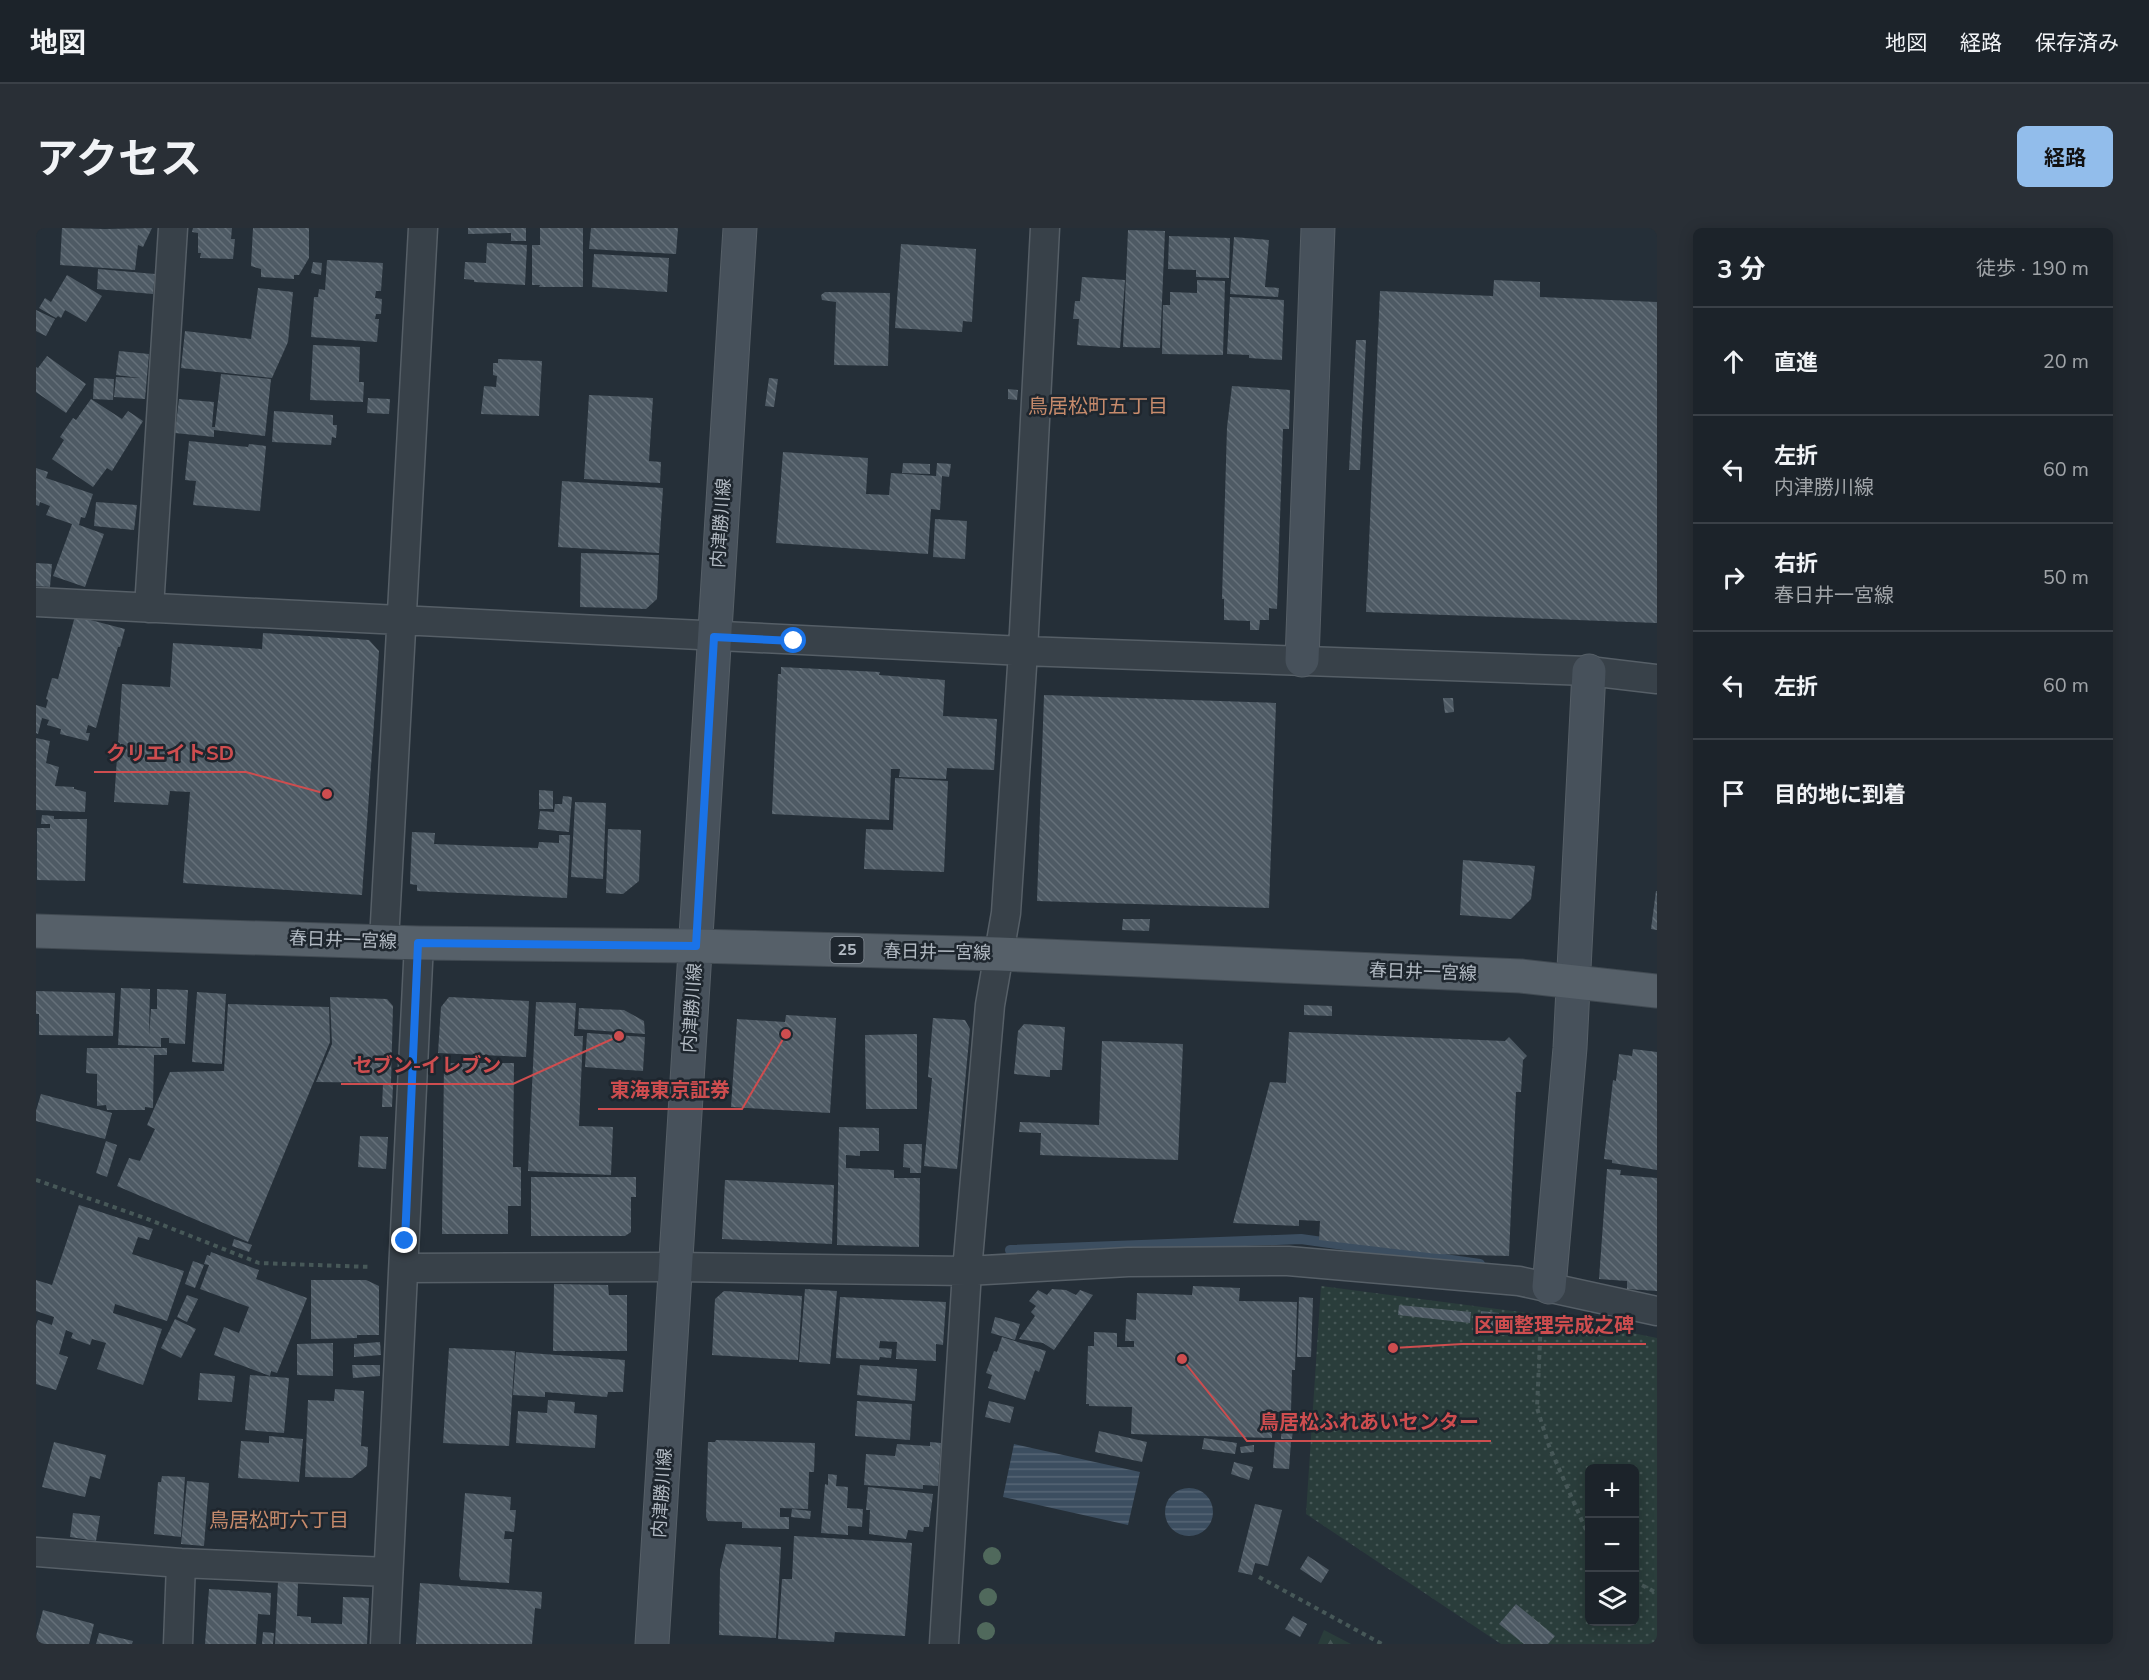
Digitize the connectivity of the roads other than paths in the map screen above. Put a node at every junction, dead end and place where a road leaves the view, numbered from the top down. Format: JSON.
{"nodes":[{"id":1,"x":173,"y":228,"type":"edge"},
{"id":2,"x":423,"y":228,"type":"edge"},
{"id":3,"x":740,"y":228,"type":"edge"},
{"id":4,"x":1046,"y":228,"type":"edge"},
{"id":5,"x":1318,"y":228,"type":"edge"},
{"id":6,"x":36,"y":602,"type":"edge"},
{"id":7,"x":148,"y":608,"type":"junction"},
{"id":8,"x":403,"y":621,"type":"junction"},
{"id":9,"x":714,"y":637,"type":"junction"},
{"id":10,"x":1023,"y":651,"type":"junction"},
{"id":11,"x":1302,"y":660,"type":"junction"},
{"id":12,"x":1589,"y":671,"type":"junction"},
{"id":13,"x":1657,"y":679,"type":"edge"},
{"id":14,"x":36,"y":930,"type":"edge"},
{"id":15,"x":384,"y":941,"type":"junction"},
{"id":16,"x":418,"y":943,"type":"junction"},
{"id":17,"x":696,"y":946,"type":"junction"},
{"id":18,"x":999,"y":954,"type":"junction"},
{"id":19,"x":1573,"y":982,"type":"junction"},
{"id":20,"x":1657,"y":991,"type":"edge"},
{"id":21,"x":676,"y":1267,"type":"junction"},
{"id":22,"x":404,"y":1268,"type":"junction"},
{"id":23,"x":967,"y":1271,"type":"junction"},
{"id":24,"x":1545,"y":1302,"type":"junction"},
{"id":25,"x":1657,"y":1311,"type":"edge"},
{"id":26,"x":36,"y":1552,"type":"edge"},
{"id":27,"x":181,"y":1563,"type":"junction"},
{"id":28,"x":388,"y":1572,"type":"junction"},
{"id":29,"x":178,"y":1644,"type":"edge"},
{"id":30,"x":385,"y":1644,"type":"edge"},
{"id":31,"x":652,"y":1644,"type":"edge"},
{"id":32,"x":944,"y":1644,"type":"edge"}],
"edges":[{"from":1,"to":7,"type":"street"},
{"from":2,"to":8,"type":"street"},
{"from":3,"to":9,"type":"main road","name":"内津勝川線"},
{"from":4,"to":10,"type":"street"},
{"from":5,"to":11,"type":"main road"},
{"from":6,"to":7,"type":"street"},
{"from":7,"to":8,"type":"street"},
{"from":8,"to":9,"type":"street"},
{"from":8,"to":15,"type":"street"},
{"from":9,"to":10,"type":"street"},
{"from":9,"to":17,"type":"main road","name":"内津勝川線"},
{"from":10,"to":11,"type":"street"},
{"from":10,"to":18,"type":"street"},
{"from":11,"to":12,"type":"street"},
{"from":12,"to":13,"type":"street"},
{"from":12,"to":19,"type":"main road"},
{"from":14,"to":15,"type":"main road","name":"春日井一宮線","number":"25"},
{"from":15,"to":16,"type":"main road","name":"春日井一宮線","number":"25"},
{"from":16,"to":17,"type":"main road","name":"春日井一宮線","number":"25"},
{"from":16,"to":22,"type":"street"},
{"from":17,"to":18,"type":"main road","name":"春日井一宮線","number":"25"},
{"from":17,"to":21,"type":"main road","name":"内津勝川線"},
{"from":18,"to":19,"type":"main road","name":"春日井一宮線","number":"25"},
{"from":18,"to":23,"type":"street"},
{"from":19,"to":20,"type":"main road","name":"春日井一宮線","number":"25"},
{"from":19,"to":24,"type":"main road"},
{"from":21,"to":22,"type":"street"},
{"from":21,"to":23,"type":"street"},
{"from":21,"to":31,"type":"main road","name":"内津勝川線"},
{"from":22,"to":28,"type":"street"},
{"from":23,"to":24,"type":"street"},
{"from":23,"to":32,"type":"street"},
{"from":24,"to":25,"type":"street"},
{"from":26,"to":27,"type":"street"},
{"from":27,"to":28,"type":"street"},
{"from":27,"to":29,"type":"street"},
{"from":28,"to":30,"type":"street"}]}
